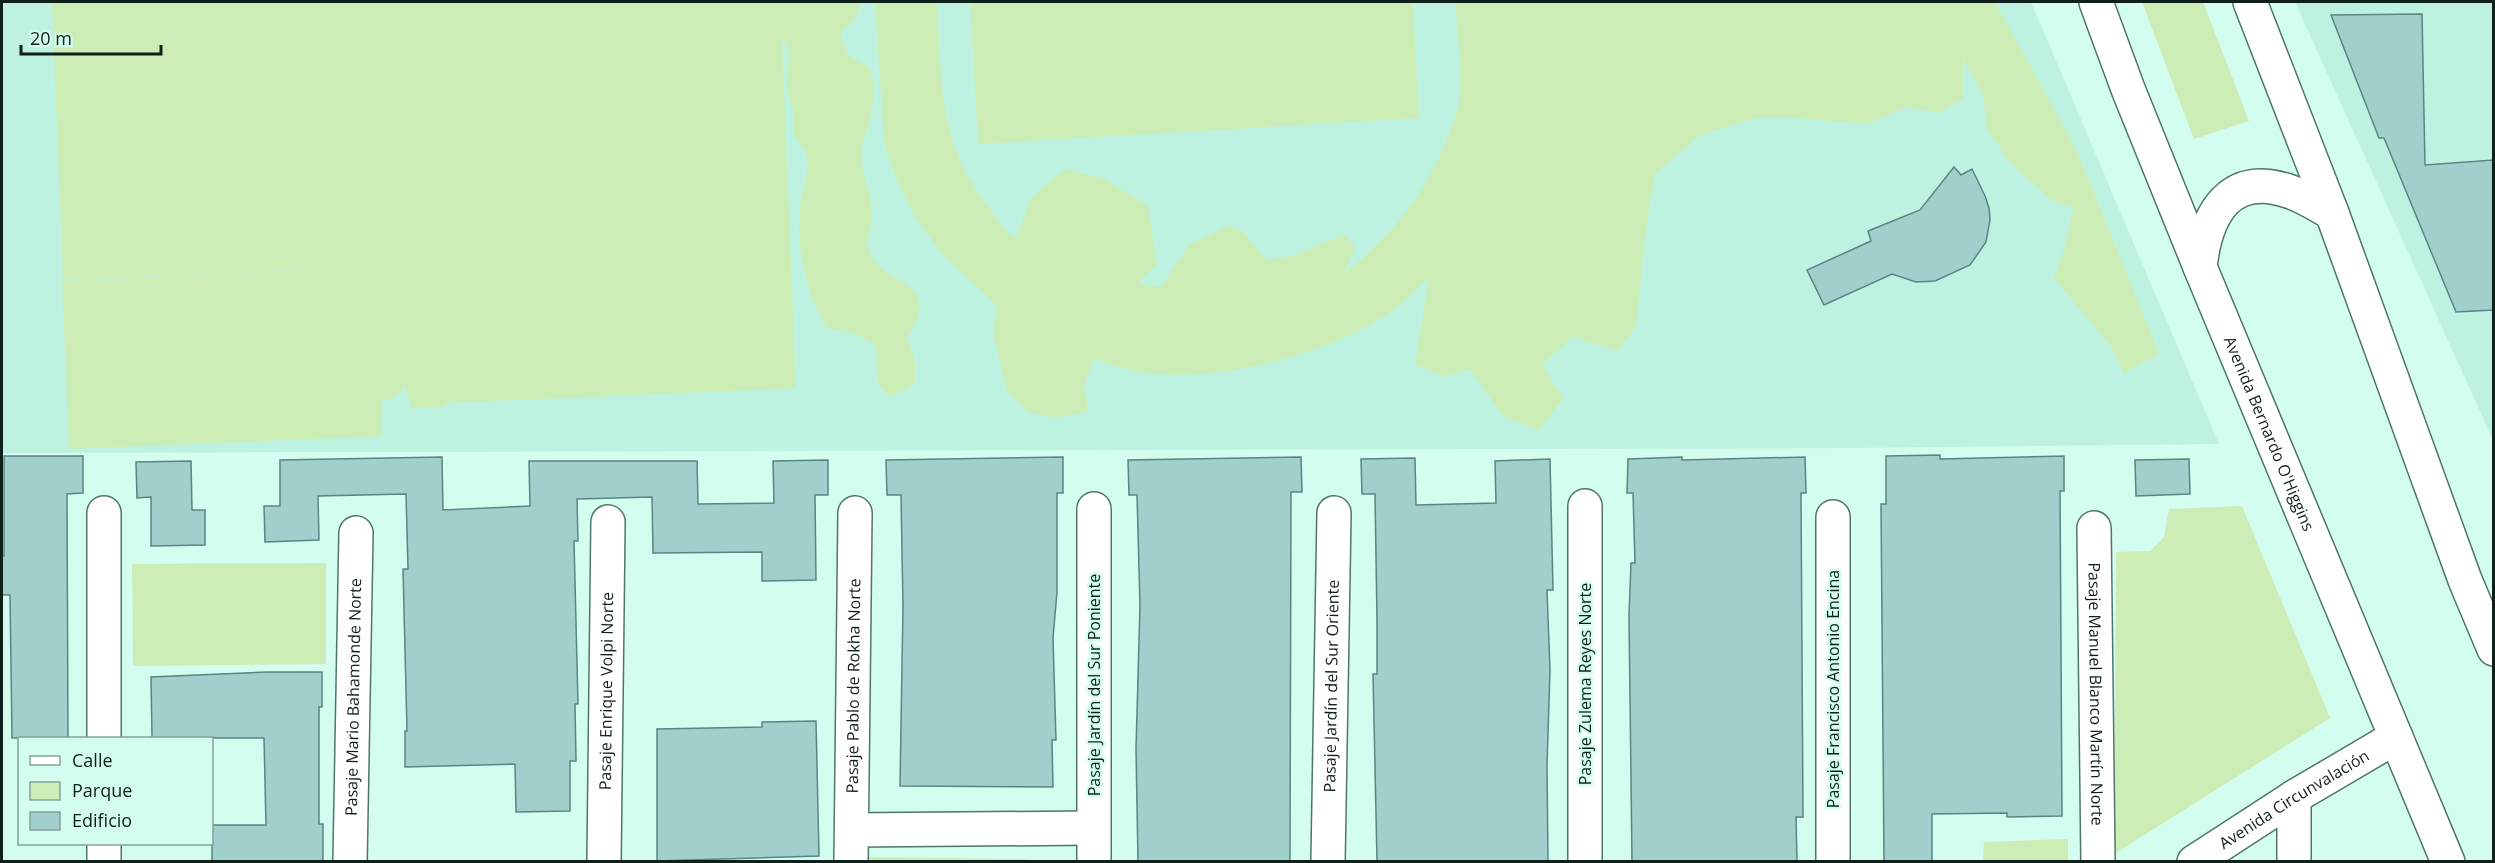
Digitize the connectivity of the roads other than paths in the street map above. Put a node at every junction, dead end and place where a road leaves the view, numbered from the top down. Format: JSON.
{"nodes":[{"id":1,"x":2096,"y":2,"type":"edge"},
{"id":2,"x":2250,"y":2,"type":"edge"},
{"id":3,"x":2332,"y":213,"type":"junction"},
{"id":4,"x":2200,"y":267,"type":"junction"},
{"id":5,"x":1585,"y":506,"type":"dead end"},
{"id":6,"x":1094,"y":509,"type":"dead end"},
{"id":7,"x":105,"y":513,"type":"dead end"},
{"id":8,"x":855,"y":513,"type":"dead end"},
{"id":9,"x":1334,"y":513,"type":"dead end"},
{"id":10,"x":1833,"y":517,"type":"dead end"},
{"id":11,"x":608,"y":522,"type":"dead end"},
{"id":12,"x":2094,"y":528,"type":"dead end"},
{"id":13,"x":356,"y":533,"type":"dead end"},
{"id":14,"x":2493,"y":649,"type":"edge"},
{"id":15,"x":104,"y":737,"type":"edge"},
{"id":16,"x":2396,"y":737,"type":"junction"},
{"id":17,"x":2294,"y":797,"type":"junction"},
{"id":18,"x":1093,"y":828,"type":"junction"},
{"id":19,"x":104,"y":845,"type":"edge"},
{"id":20,"x":851,"y":846,"type":"edge"},
{"id":21,"x":104,"y":861,"type":"edge"},
{"id":22,"x":350,"y":861,"type":"edge"},
{"id":23,"x":604,"y":861,"type":"edge"},
{"id":24,"x":1094,"y":861,"type":"edge"},
{"id":25,"x":1328,"y":861,"type":"edge"},
{"id":26,"x":1585,"y":861,"type":"edge"},
{"id":27,"x":1833,"y":861,"type":"edge"},
{"id":28,"x":2098,"y":861,"type":"edge"},
{"id":29,"x":2194,"y":861,"type":"edge"},
{"id":30,"x":2294,"y":861,"type":"edge"},
{"id":31,"x":2448,"y":861,"type":"edge"}],
"edges":[{"from":1,"to":4,"type":"street","name":"Avenida Bernardo O'Higgins"},
{"from":2,"to":3,"type":"street"},
{"from":3,"to":4,"type":"street"},
{"from":3,"to":14,"type":"street"},
{"from":4,"to":16,"type":"street","name":"Avenida Bernardo O'Higgins"},
{"from":5,"to":26,"type":"street","name":"Pasaje Zulema Reyes Norte"},
{"from":6,"to":18,"type":"street","name":"Pasaje Jardín del Sur Poniente"},
{"from":7,"to":15,"type":"street"},
{"from":8,"to":20,"type":"street","name":"Pasaje Pablo de Rokha Norte"},
{"from":9,"to":25,"type":"street","name":"Pasaje Jardín del Sur Oriente"},
{"from":10,"to":27,"type":"street","name":"Pasaje Francisco Antonio Encina"},
{"from":11,"to":23,"type":"street","name":"Pasaje Enrique Volpi Norte"},
{"from":12,"to":28,"type":"street","name":"Pasaje Manuel Blanco Martín Norte"},
{"from":13,"to":22,"type":"street","name":"Pasaje Mario Bahamonde Norte"},
{"from":16,"to":17,"type":"street","name":"Avenida Circunvalación"},
{"from":16,"to":31,"type":"street","name":"Avenida Bernardo O'Higgins"},
{"from":17,"to":29,"type":"street","name":"Avenida Circunvalación"},
{"from":17,"to":30,"type":"street"},
{"from":18,"to":20,"type":"street"},
{"from":18,"to":24,"type":"street","name":"Pasaje Jardín del Sur Poniente"},
{"from":19,"to":21,"type":"street"}]}
